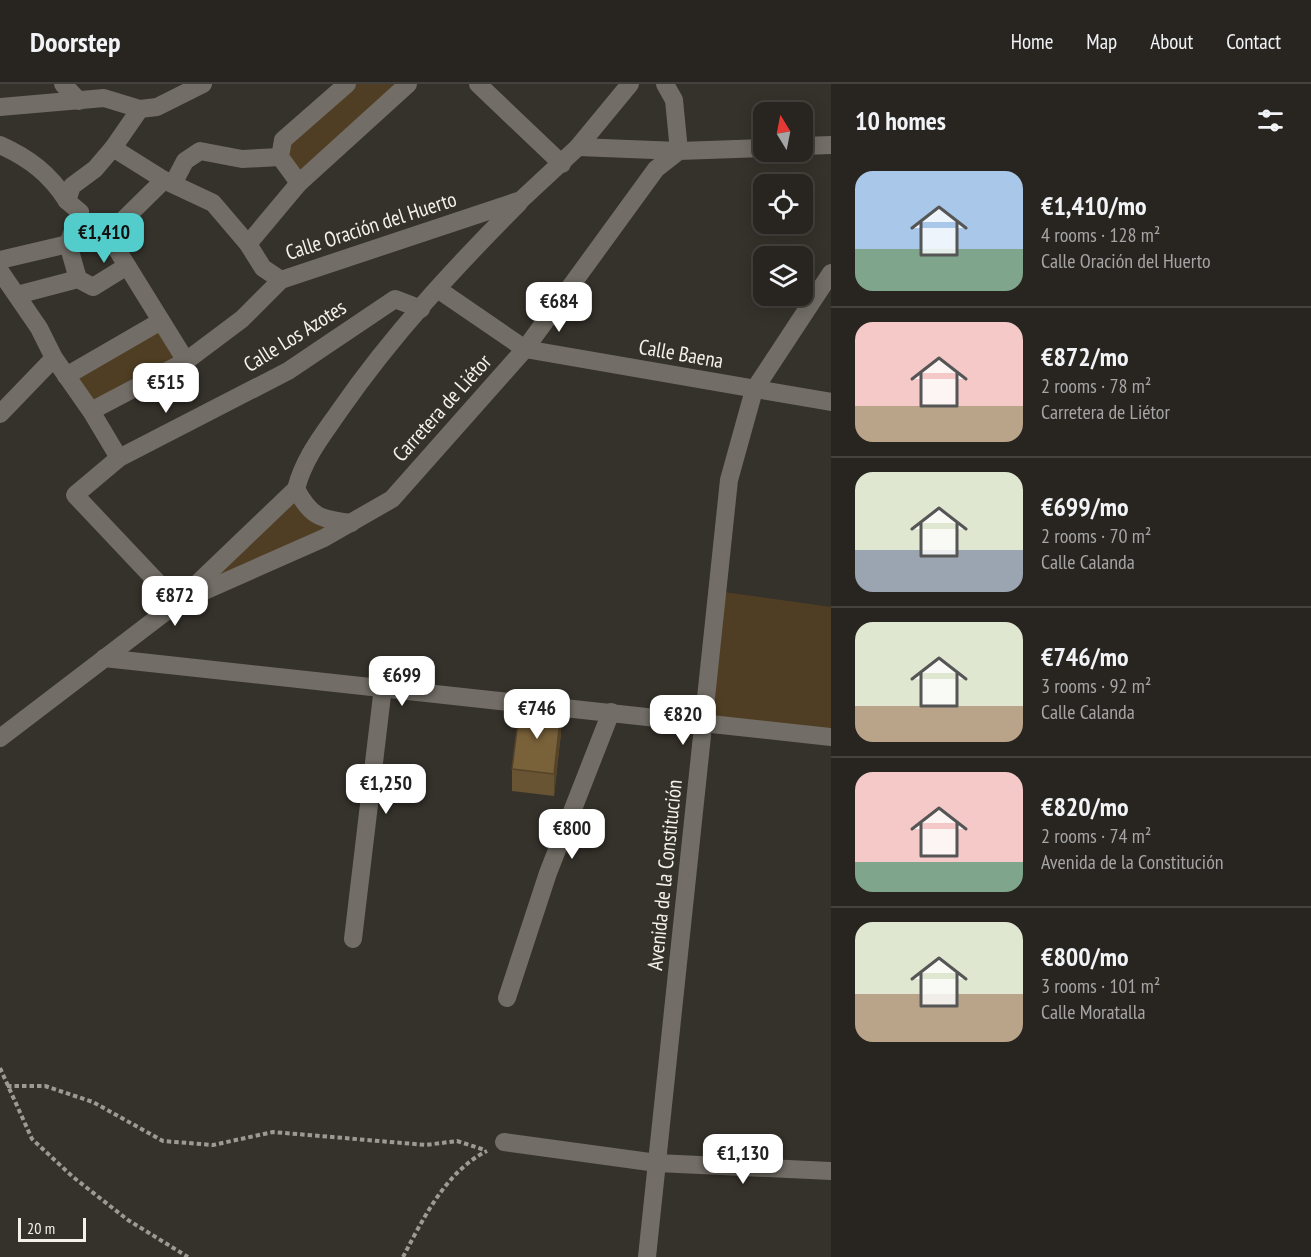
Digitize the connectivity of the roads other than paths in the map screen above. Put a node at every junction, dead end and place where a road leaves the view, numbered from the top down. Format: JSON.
{"nodes":[{"id":1,"x":63,"y":84,"type":"edge"},
{"id":2,"x":111,"y":84,"type":"edge"},
{"id":3,"x":203,"y":84,"type":"edge"},
{"id":4,"x":347,"y":84,"type":"edge"},
{"id":5,"x":407,"y":84,"type":"edge"},
{"id":6,"x":478,"y":84,"type":"edge"},
{"id":7,"x":630,"y":84,"type":"edge"},
{"id":8,"x":665,"y":84,"type":"edge"},
{"id":9,"x":79,"y":100,"type":"junction"},
{"id":10,"x":132,"y":106,"type":"junction"},
{"id":11,"x":0,"y":107,"type":"edge"},
{"id":12,"x":0,"y":145,"type":"edge"},
{"id":13,"x":831,"y":145,"type":"edge"},
{"id":14,"x":813,"y":146,"type":"edge"},
{"id":15,"x":578,"y":147,"type":"junction"},
{"id":16,"x":113,"y":148,"type":"junction"},
{"id":17,"x":753,"y":148,"type":"edge"},
{"id":18,"x":679,"y":151,"type":"junction"},
{"id":19,"x":280,"y":157,"type":"junction"},
{"id":20,"x":562,"y":164,"type":"junction"},
{"id":21,"x":169,"y":182,"type":"junction"},
{"id":22,"x":299,"y":183,"type":"junction"},
{"id":23,"x":521,"y":200,"type":"junction"},
{"id":24,"x":67,"y":201,"type":"junction"},
{"id":25,"x":68,"y":244,"type":"junction"},
{"id":26,"x":248,"y":244,"type":"junction"},
{"id":27,"x":0,"y":260,"type":"edge"},
{"id":28,"x":127,"y":266,"type":"junction"},
{"id":29,"x":0,"y":271,"type":"edge"},
{"id":30,"x":831,"y":273,"type":"edge"},
{"id":31,"x":78,"y":279,"type":"junction"},
{"id":32,"x":281,"y":280,"type":"junction"},
{"id":33,"x":439,"y":290,"type":"junction"},
{"id":34,"x":18,"y":295,"type":"junction"},
{"id":35,"x":421,"y":309,"type":"junction"},
{"id":36,"x":161,"y":321,"type":"junction"},
{"id":37,"x":525,"y":349,"type":"junction"},
{"id":38,"x":54,"y":358,"type":"junction"},
{"id":39,"x":186,"y":361,"type":"junction"},
{"id":40,"x":66,"y":376,"type":"junction"},
{"id":41,"x":754,"y":390,"type":"junction"},
{"id":42,"x":831,"y":402,"type":"edge"},
{"id":43,"x":91,"y":411,"type":"junction"},
{"id":44,"x":0,"y":414,"type":"edge"},
{"id":45,"x":119,"y":458,"type":"junction"},
{"id":46,"x":296,"y":489,"type":"junction"},
{"id":47,"x":351,"y":523,"type":"junction"},
{"id":48,"x":177,"y":603,"type":"junction"},
{"id":49,"x":104,"y":658,"type":"junction"},
{"id":50,"x":382,"y":687,"type":"junction"},
{"id":51,"x":611,"y":712,"type":"junction"},
{"id":52,"x":704,"y":722,"type":"junction"},
{"id":53,"x":831,"y":737,"type":"edge"},
{"id":54,"x":0,"y":738,"type":"edge"},
{"id":55,"x":353,"y":939,"type":"dead end"},
{"id":56,"x":507,"y":998,"type":"dead end"},
{"id":57,"x":504,"y":1142,"type":"road end"},
{"id":58,"x":657,"y":1163,"type":"junction"},
{"id":59,"x":831,"y":1171,"type":"edge"},
{"id":60,"x":647,"y":1257,"type":"edge"}],
"edges":[{"from":1,"to":9,"type":"street"},
{"from":2,"to":10,"type":"street"},
{"from":3,"to":10,"type":"street"},
{"from":4,"to":19,"type":"street"},
{"from":5,"to":22,"type":"street"},
{"from":6,"to":20,"type":"street"},
{"from":7,"to":15,"type":"street","name":"Calle Oración del Huerto"},
{"from":8,"to":18,"type":"street"},
{"from":9,"to":10,"type":"street"},
{"from":9,"to":11,"type":"street"},
{"from":10,"to":16,"type":"street"},
{"from":12,"to":24,"type":"street"},
{"from":13,"to":14,"type":"street"},
{"from":15,"to":18,"type":"street"},
{"from":15,"to":20,"type":"street","name":"Calle Oración del Huerto"},
{"from":16,"to":21,"type":"street"},
{"from":16,"to":24,"type":"street"},
{"from":17,"to":18,"type":"street"},
{"from":18,"to":37,"type":"street","name":"Carretera de Liétor"},
{"from":19,"to":21,"type":"street"},
{"from":19,"to":22,"type":"street"},
{"from":20,"to":23,"type":"street","name":"Calle Oración del Huerto"},
{"from":21,"to":26,"type":"street"},
{"from":21,"to":28,"type":"street"},
{"from":22,"to":26,"type":"street"},
{"from":23,"to":32,"type":"street","name":"Calle Oración del Huerto"},
{"from":23,"to":33,"type":"street","name":"Carretera de Liétor"},
{"from":24,"to":25,"type":"street"},
{"from":25,"to":27,"type":"street"},
{"from":25,"to":31,"type":"street"},
{"from":26,"to":32,"type":"street"},
{"from":28,"to":31,"type":"street"},
{"from":28,"to":36,"type":"street"},
{"from":29,"to":34,"type":"street"},
{"from":30,"to":41,"type":"street","name":"Avenida de la Constitución"},
{"from":31,"to":34,"type":"street"},
{"from":32,"to":39,"type":"street","name":"Calle Oración del Huerto"},
{"from":33,"to":35,"type":"street","name":"Carretera de Liétor"},
{"from":33,"to":37,"type":"street","name":"Calle Baena"},
{"from":34,"to":38,"type":"street"},
{"from":35,"to":45,"type":"street","name":"Calle Los Azotes"},
{"from":35,"to":46,"type":"street","name":"Carretera de Liétor"},
{"from":36,"to":39,"type":"street"},
{"from":36,"to":40,"type":"street"},
{"from":37,"to":41,"type":"street","name":"Calle Baena"},
{"from":37,"to":47,"type":"street","name":"Carretera de Liétor"},
{"from":38,"to":40,"type":"street"},
{"from":38,"to":44,"type":"street"},
{"from":39,"to":43,"type":"street","name":"Calle Oración del Huerto"},
{"from":40,"to":43,"type":"street"},
{"from":41,"to":42,"type":"street","name":"Calle Baena"},
{"from":41,"to":52,"type":"street","name":"Avenida de la Constitución"},
{"from":43,"to":45,"type":"street"},
{"from":45,"to":48,"type":"street","name":"Calle Los Azotes"},
{"from":46,"to":47,"type":"street"},
{"from":46,"to":48,"type":"street","name":"Carretera de Liétor"},
{"from":47,"to":48,"type":"street","name":"Carretera de Liétor"},
{"from":48,"to":49,"type":"street","name":"Carretera de Liétor"},
{"from":49,"to":50,"type":"street"},
{"from":49,"to":54,"type":"street","name":"Carretera de Liétor"},
{"from":50,"to":51,"type":"street"},
{"from":50,"to":55,"type":"street"},
{"from":51,"to":52,"type":"street"},
{"from":51,"to":56,"type":"street"},
{"from":52,"to":53,"type":"street"},
{"from":52,"to":58,"type":"street","name":"Avenida de la Constitución"},
{"from":57,"to":58,"type":"street"},
{"from":58,"to":59,"type":"street"},
{"from":58,"to":60,"type":"street","name":"Avenida de la Constitución"}]}
